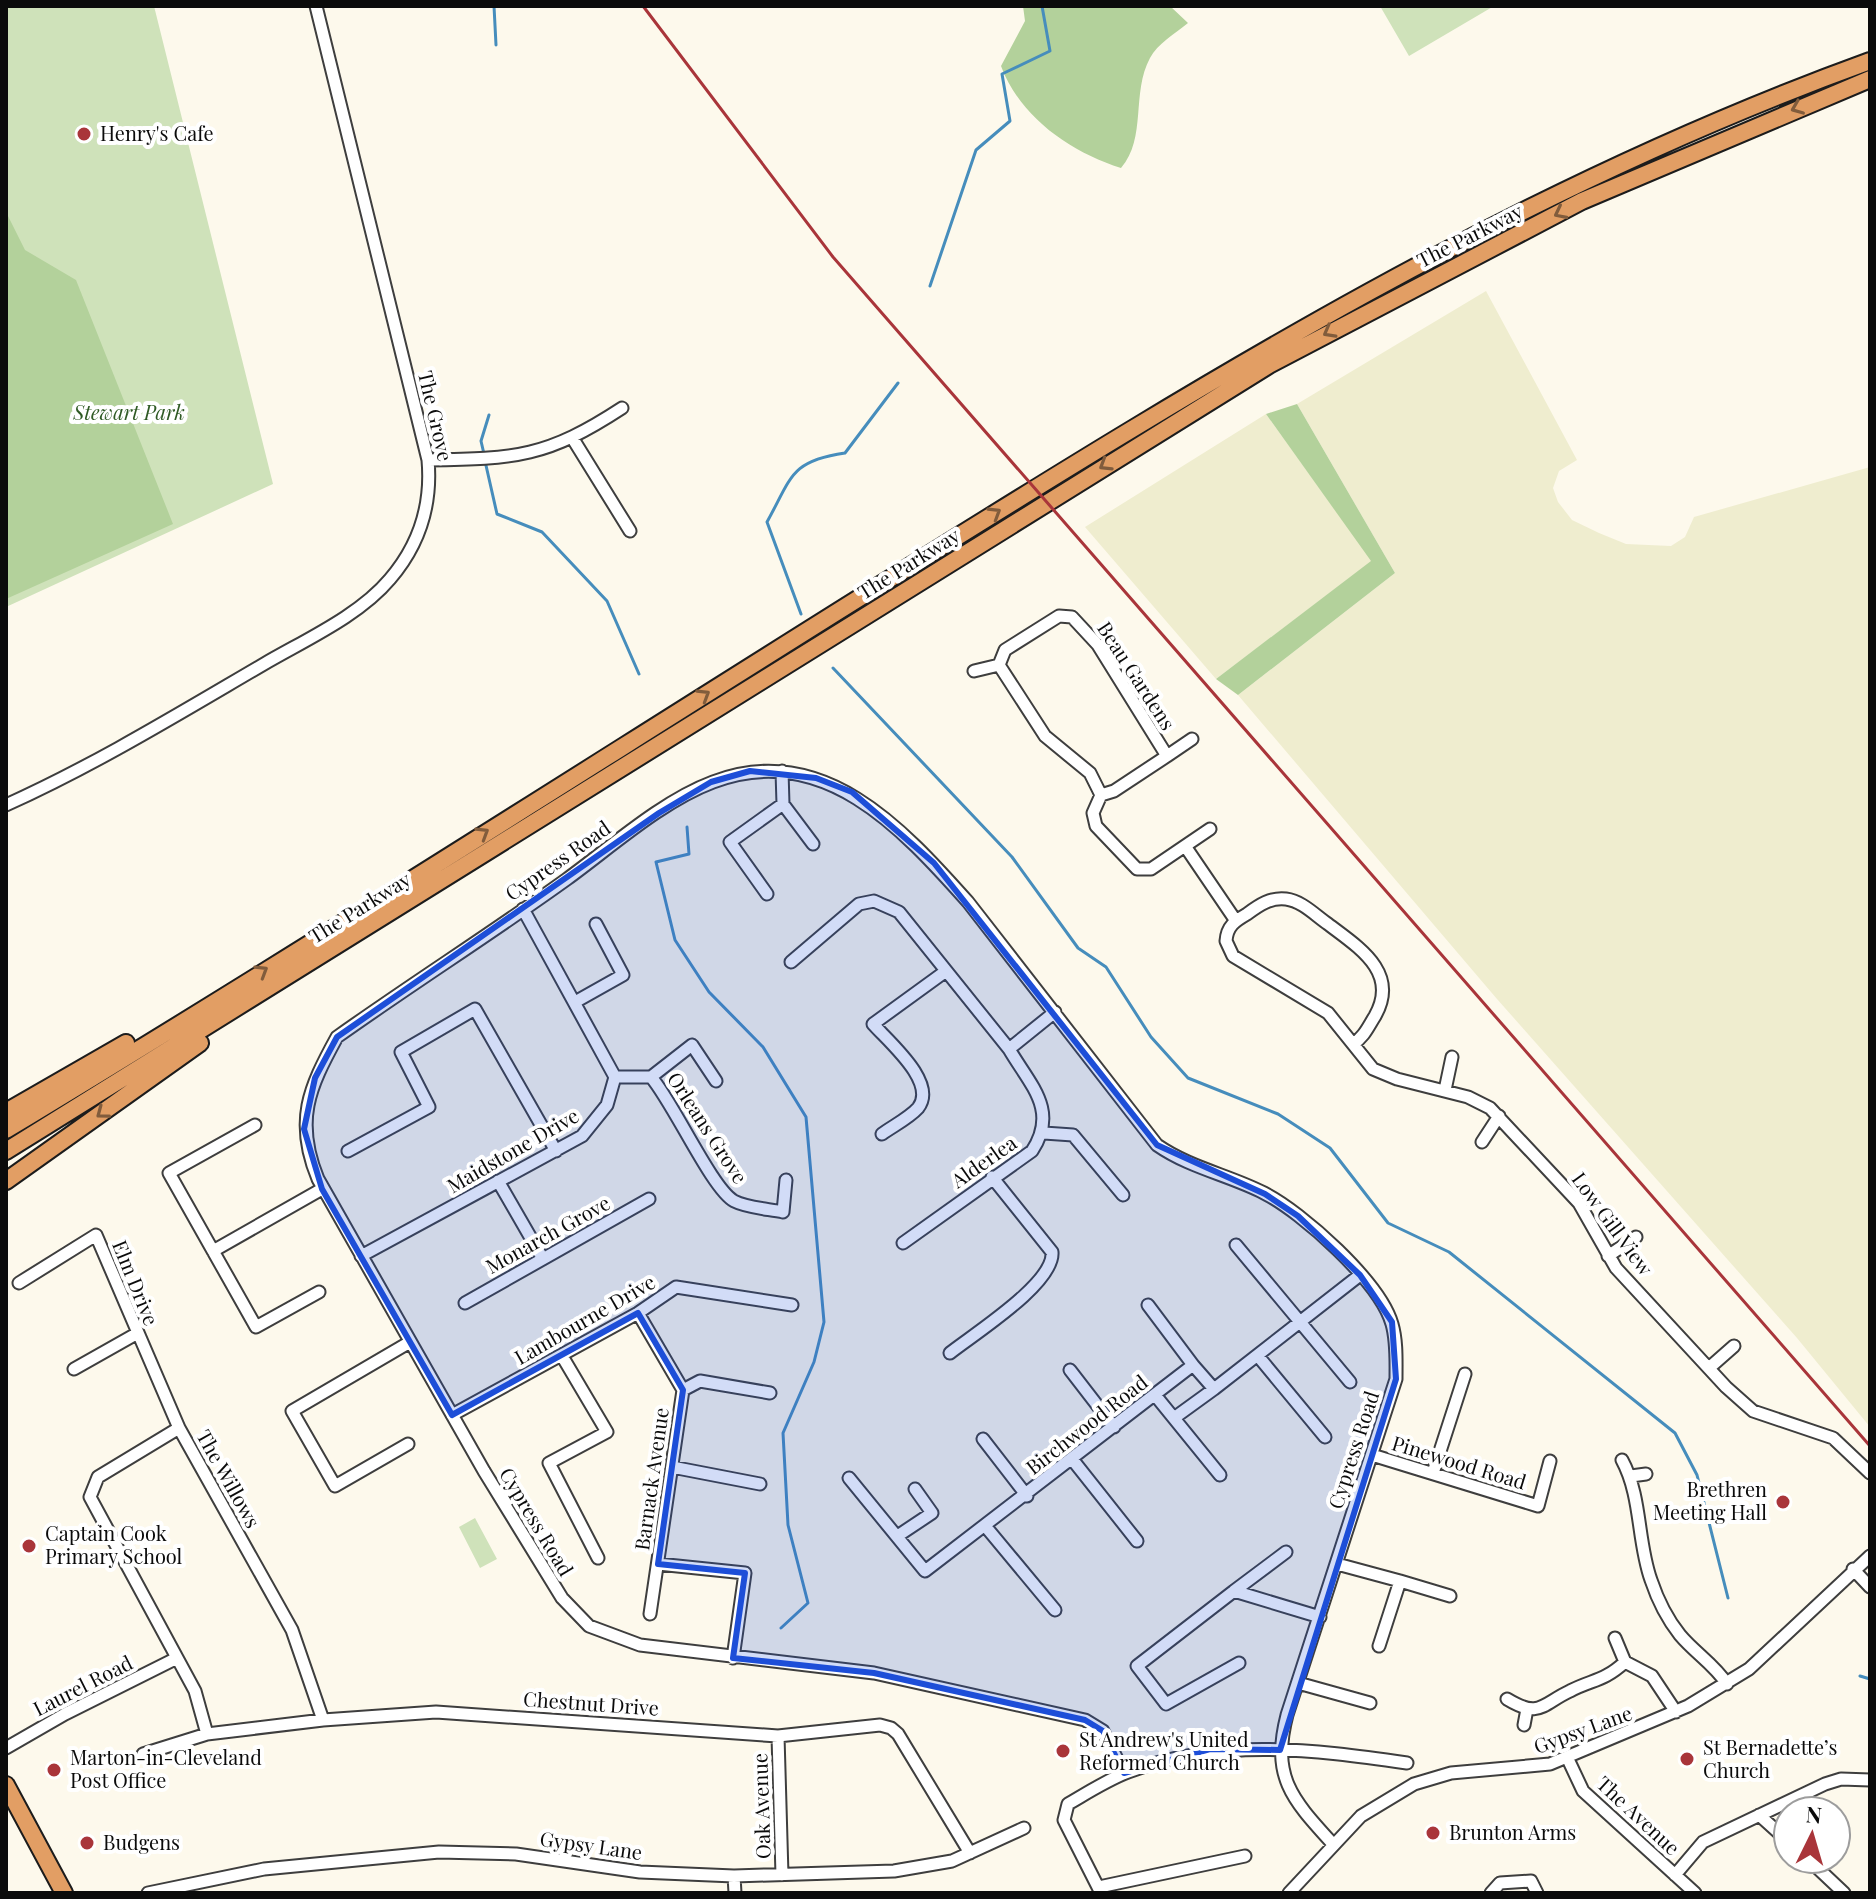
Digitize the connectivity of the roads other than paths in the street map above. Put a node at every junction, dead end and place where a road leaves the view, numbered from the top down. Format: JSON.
{"nodes":[{"id":1,"x":316,"y":6,"type":"edge"},
{"id":2,"x":1870,"y":61,"type":"edge"},
{"id":3,"x":1870,"y":79,"type":"edge"},
{"id":4,"x":622,"y":408,"type":"dead end"},
{"id":5,"x":573,"y":439,"type":"junction"},
{"id":6,"x":428,"y":460,"type":"junction"},
{"id":7,"x":630,"y":531,"type":"dead end"},
{"id":8,"x":999,"y":665,"type":"junction"},
{"id":9,"x":974,"y":671,"type":"dead end"},
{"id":10,"x":1192,"y":739,"type":"dead end"},
{"id":11,"x":1167,"y":756,"type":"junction"},
{"id":12,"x":782,"y":771,"type":"junction"},
{"id":13,"x":1101,"y":795,"type":"junction"},
{"id":14,"x":783,"y":804,"type":"junction"},
{"id":15,"x":6,"y":805,"type":"edge"},
{"id":16,"x":1210,"y":829,"type":"dead end"},
{"id":17,"x":813,"y":844,"type":"dead end"},
{"id":18,"x":1185,"y":846,"type":"junction"},
{"id":19,"x":767,"y":894,"type":"dead end"},
{"id":20,"x":523,"y":909,"type":"junction"},
{"id":21,"x":1236,"y":921,"type":"junction"},
{"id":22,"x":596,"y":924,"type":"dead end"},
{"id":23,"x":791,"y":962,"type":"dead end"},
{"id":24,"x":946,"y":971,"type":"junction"},
{"id":25,"x":227,"y":993,"type":"junction"},
{"id":26,"x":253,"y":998,"type":"junction"},
{"id":27,"x":575,"y":1002,"type":"junction"},
{"id":28,"x":1055,"y":1012,"type":"junction"},
{"id":29,"x":1353,"y":1044,"type":"junction"},
{"id":30,"x":1009,"y":1049,"type":"junction"},
{"id":31,"x":1452,"y":1057,"type":"dead end"},
{"id":32,"x":615,"y":1077,"type":"junction"},
{"id":33,"x":651,"y":1077,"type":"junction"},
{"id":34,"x":716,"y":1081,"type":"dead end"},
{"id":35,"x":1445,"y":1090,"type":"junction"},
{"id":36,"x":6,"y":1112,"type":"edge"},
{"id":37,"x":1499,"y":1116,"type":"junction"},
{"id":38,"x":255,"y":1125,"type":"dead end"},
{"id":39,"x":6,"y":1130,"type":"edge"},
{"id":40,"x":1044,"y":1133,"type":"junction"},
{"id":41,"x":882,"y":1134,"type":"dead end"},
{"id":42,"x":1482,"y":1142,"type":"dead end"},
{"id":43,"x":6,"y":1151,"type":"edge"},
{"id":44,"x":348,"y":1151,"type":"dead end"},
{"id":45,"x":556,"y":1151,"type":"junction"},
{"id":46,"x":992,"y":1177,"type":"junction"},
{"id":47,"x":786,"y":1180,"type":"dead end"},
{"id":48,"x":6,"y":1181,"type":"edge"},
{"id":49,"x":498,"y":1181,"type":"junction"},
{"id":50,"x":322,"y":1189,"type":"junction"},
{"id":51,"x":1123,"y":1195,"type":"dead end"},
{"id":52,"x":649,"y":1199,"type":"dead end"},
{"id":53,"x":1636,"y":1237,"type":"dead end"},
{"id":54,"x":903,"y":1243,"type":"dead end"},
{"id":55,"x":1236,"y":1245,"type":"dead end"},
{"id":56,"x":213,"y":1251,"type":"junction"},
{"id":57,"x":361,"y":1256,"type":"junction"},
{"id":58,"x":1608,"y":1256,"type":"junction"},
{"id":59,"x":543,"y":1259,"type":"junction"},
{"id":60,"x":1360,"y":1275,"type":"junction"},
{"id":61,"x":19,"y":1283,"type":"dead end"},
{"id":62,"x":319,"y":1292,"type":"dead end"},
{"id":63,"x":465,"y":1303,"type":"dead end"},
{"id":64,"x":792,"y":1305,"type":"dead end"},
{"id":65,"x":1148,"y":1305,"type":"dead end"},
{"id":66,"x":638,"y":1313,"type":"junction"},
{"id":67,"x":1300,"y":1323,"type":"junction"},
{"id":68,"x":136,"y":1334,"type":"junction"},
{"id":69,"x":410,"y":1342,"type":"junction"},
{"id":70,"x":1734,"y":1346,"type":"dead end"},
{"id":71,"x":950,"y":1353,"type":"dead end"},
{"id":72,"x":562,"y":1356,"type":"junction"},
{"id":73,"x":1258,"y":1356,"type":"junction"},
{"id":74,"x":1193,"y":1365,"type":"junction"},
{"id":75,"x":1709,"y":1368,"type":"junction"},
{"id":76,"x":74,"y":1369,"type":"dead end"},
{"id":77,"x":1070,"y":1370,"type":"dead end"},
{"id":78,"x":1465,"y":1374,"type":"dead end"},
{"id":79,"x":1350,"y":1382,"type":"dead end"},
{"id":80,"x":1214,"y":1389,"type":"junction"},
{"id":81,"x":683,"y":1390,"type":"junction"},
{"id":82,"x":770,"y":1393,"type":"dead end"},
{"id":83,"x":1155,"y":1395,"type":"junction"},
{"id":84,"x":452,"y":1415,"type":"junction"},
{"id":85,"x":1174,"y":1418,"type":"junction"},
{"id":86,"x":1114,"y":1427,"type":"junction"},
{"id":87,"x":179,"y":1428,"type":"junction"},
{"id":88,"x":1325,"y":1437,"type":"dead end"},
{"id":89,"x":983,"y":1439,"type":"dead end"},
{"id":90,"x":408,"y":1444,"type":"dead end"},
{"id":91,"x":1372,"y":1455,"type":"junction"},
{"id":92,"x":1072,"y":1459,"type":"junction"},
{"id":93,"x":1622,"y":1460,"type":"dead end"},
{"id":94,"x":1550,"y":1461,"type":"dead end"},
{"id":95,"x":672,"y":1467,"type":"junction"},
{"id":96,"x":1433,"y":1473,"type":"junction"},
{"id":97,"x":1870,"y":1473,"type":"edge"},
{"id":98,"x":1646,"y":1474,"type":"dead end"},
{"id":99,"x":1220,"y":1475,"type":"dead end"},
{"id":100,"x":1631,"y":1476,"type":"junction"},
{"id":101,"x":849,"y":1478,"type":"dead end"},
{"id":102,"x":760,"y":1484,"type":"dead end"},
{"id":103,"x":915,"y":1489,"type":"dead end"},
{"id":104,"x":1027,"y":1496,"type":"junction"},
{"id":105,"x":986,"y":1527,"type":"junction"},
{"id":106,"x":899,"y":1535,"type":"junction"},
{"id":107,"x":1137,"y":1541,"type":"dead end"},
{"id":108,"x":1286,"y":1552,"type":"dead end"},
{"id":109,"x":1870,"y":1556,"type":"edge"},
{"id":110,"x":598,"y":1558,"type":"dead end"},
{"id":111,"x":658,"y":1564,"type":"junction"},
{"id":112,"x":1337,"y":1564,"type":"junction"},
{"id":113,"x":1853,"y":1569,"type":"junction"},
{"id":114,"x":1400,"y":1581,"type":"junction"},
{"id":115,"x":1870,"y":1587,"type":"edge"},
{"id":116,"x":1234,"y":1591,"type":"junction"},
{"id":117,"x":1450,"y":1596,"type":"dead end"},
{"id":118,"x":1055,"y":1610,"type":"dead end"},
{"id":119,"x":650,"y":1614,"type":"dead end"},
{"id":120,"x":1320,"y":1617,"type":"junction"},
{"id":121,"x":1615,"y":1638,"type":"dead end"},
{"id":122,"x":1379,"y":1646,"type":"dead end"},
{"id":123,"x":177,"y":1658,"type":"junction"},
{"id":124,"x":733,"y":1658,"type":"junction"},
{"id":125,"x":1625,"y":1662,"type":"junction"},
{"id":126,"x":1239,"y":1663,"type":"dead end"},
{"id":127,"x":1298,"y":1683,"type":"junction"},
{"id":128,"x":1727,"y":1684,"type":"junction"},
{"id":129,"x":1507,"y":1699,"type":"dead end"},
{"id":130,"x":1370,"y":1703,"type":"dead end"},
{"id":131,"x":1527,"y":1709,"type":"junction"},
{"id":132,"x":1676,"y":1712,"type":"junction"},
{"id":133,"x":323,"y":1720,"type":"junction"},
{"id":134,"x":1524,"y":1725,"type":"dead end"},
{"id":135,"x":207,"y":1734,"type":"junction"},
{"id":136,"x":778,"y":1736,"type":"junction"},
{"id":137,"x":6,"y":1748,"type":"edge"},
{"id":138,"x":1280,"y":1750,"type":"junction"},
{"id":139,"x":143,"y":1754,"type":"dead end"},
{"id":140,"x":1567,"y":1757,"type":"junction"},
{"id":141,"x":1407,"y":1763,"type":"dead end"},
{"id":142,"x":1124,"y":1773,"type":"junction"},
{"id":143,"x":1870,"y":1780,"type":"edge"},
{"id":144,"x":6,"y":1785,"type":"edge"},
{"id":145,"x":1759,"y":1815,"type":"junction"},
{"id":146,"x":1772,"y":1827,"type":"edge"},
{"id":147,"x":1024,"y":1828,"type":"dead end"},
{"id":148,"x":1332,"y":1843,"type":"junction"},
{"id":149,"x":970,"y":1853,"type":"junction"},
{"id":150,"x":1245,"y":1856,"type":"dead end"},
{"id":151,"x":782,"y":1875,"type":"junction"},
{"id":152,"x":1675,"y":1875,"type":"junction"},
{"id":153,"x":1825,"y":1875,"type":"edge"},
{"id":154,"x":734,"y":1876,"type":"junction"},
{"id":155,"x":1100,"y":1890,"type":"edge"},
{"id":156,"x":62,"y":1892,"type":"edge"},
{"id":157,"x":148,"y":1893,"type":"edge"},
{"id":158,"x":735,"y":1893,"type":"edge"},
{"id":159,"x":1289,"y":1893,"type":"edge"},
{"id":160,"x":1491,"y":1893,"type":"edge"},
{"id":161,"x":1537,"y":1893,"type":"edge"},
{"id":162,"x":1695,"y":1893,"type":"edge"},
{"id":163,"x":1844,"y":1893,"type":"edge"}],
"edges":[{"from":1,"to":6,"type":"street","name":"The Grove"},
{"from":25,"to":2,"type":"highway","name":"The Parkway","one_way":true},
{"from":3,"to":26,"type":"highway","name":"The Parkway","one_way":true},
{"from":4,"to":5,"type":"street"},
{"from":5,"to":6,"type":"street"},
{"from":5,"to":7,"type":"street"},
{"from":6,"to":15,"type":"street","name":"The Grove"},
{"from":8,"to":9,"type":"street"},
{"from":8,"to":11,"type":"street","name":"Beau Gardens"},
{"from":8,"to":13,"type":"street"},
{"from":10,"to":11,"type":"street","name":"Beau Gardens"},
{"from":11,"to":13,"type":"street","name":"Beau Gardens"},
{"from":12,"to":14,"type":"street"},
{"from":12,"to":20,"type":"street","name":"Cypress Road"},
{"from":12,"to":28,"type":"street","name":"Cypress Road"},
{"from":13,"to":18,"type":"street"},
{"from":14,"to":17,"type":"street"},
{"from":14,"to":19,"type":"street"},
{"from":16,"to":18,"type":"street"},
{"from":18,"to":21,"type":"street"},
{"from":20,"to":27,"type":"street"},
{"from":20,"to":50,"type":"street","name":"Cypress Road"},
{"from":21,"to":29,"type":"street","name":"Low Gill View"},
{"from":21,"to":29,"type":"street"},
{"from":22,"to":27,"type":"street"},
{"from":23,"to":24,"type":"street","name":"Alderlea"},
{"from":24,"to":30,"type":"street","name":"Alderlea"},
{"from":24,"to":41,"type":"street"},
{"from":25,"to":36,"type":"highway"},
{"from":25,"to":39,"type":"highway","name":"The Parkway"},
{"from":26,"to":43,"type":"highway","name":"The Parkway"},
{"from":26,"to":48,"type":"highway","one_way":true},
{"from":27,"to":32,"type":"street"},
{"from":28,"to":30,"type":"street"},
{"from":28,"to":60,"type":"street","name":"Cypress Road"},
{"from":29,"to":35,"type":"street","name":"Low Gill View"},
{"from":30,"to":40,"type":"street","name":"Alderlea"},
{"from":31,"to":35,"type":"street"},
{"from":32,"to":33,"type":"street","name":"Orleans Grove"},
{"from":32,"to":45,"type":"street","name":"Maidstone Drive"},
{"from":33,"to":34,"type":"street"},
{"from":33,"to":47,"type":"street","name":"Orleans Grove"},
{"from":35,"to":37,"type":"street","name":"Low Gill View"},
{"from":37,"to":42,"type":"street"},
{"from":37,"to":58,"type":"street","name":"Low Gill View"},
{"from":38,"to":56,"type":"street"},
{"from":40,"to":46,"type":"street","name":"Alderlea"},
{"from":40,"to":51,"type":"street"},
{"from":44,"to":45,"type":"street"},
{"from":45,"to":49,"type":"street","name":"Maidstone Drive"},
{"from":46,"to":54,"type":"street","name":"Alderlea"},
{"from":46,"to":71,"type":"street"},
{"from":49,"to":57,"type":"street","name":"Maidstone Drive"},
{"from":49,"to":59,"type":"street"},
{"from":50,"to":56,"type":"street"},
{"from":50,"to":57,"type":"street","name":"Cypress Road"},
{"from":52,"to":59,"type":"street","name":"Monarch Grove"},
{"from":53,"to":58,"type":"street"},
{"from":55,"to":67,"type":"street"},
{"from":56,"to":62,"type":"street"},
{"from":57,"to":69,"type":"street","name":"Cypress Road"},
{"from":58,"to":75,"type":"street","name":"Low Gill View"},
{"from":59,"to":63,"type":"street","name":"Monarch Grove"},
{"from":60,"to":67,"type":"street"},
{"from":60,"to":91,"type":"street","name":"Cypress Road"},
{"from":61,"to":68,"type":"street","name":"Elm Drive"},
{"from":64,"to":66,"type":"street","name":"Lambourne Drive"},
{"from":65,"to":74,"type":"street"},
{"from":66,"to":72,"type":"street","name":"Lambourne Drive"},
{"from":66,"to":81,"type":"street","name":"Barnack Avenue"},
{"from":67,"to":73,"type":"street"},
{"from":67,"to":79,"type":"street"},
{"from":68,"to":76,"type":"street"},
{"from":68,"to":87,"type":"street","name":"Elm Drive"},
{"from":69,"to":84,"type":"street","name":"Cypress Road"},
{"from":69,"to":90,"type":"street"},
{"from":70,"to":75,"type":"street"},
{"from":72,"to":84,"type":"street","name":"Lambourne Drive"},
{"from":72,"to":110,"type":"street"},
{"from":73,"to":80,"type":"street"},
{"from":73,"to":88,"type":"street"},
{"from":74,"to":80,"type":"street"},
{"from":74,"to":83,"type":"street","name":"Birchwood Road"},
{"from":75,"to":97,"type":"street","name":"Low Gill View"},
{"from":77,"to":86,"type":"street"},
{"from":78,"to":96,"type":"street"},
{"from":80,"to":85,"type":"street"},
{"from":81,"to":82,"type":"street"},
{"from":81,"to":95,"type":"street","name":"Barnack Avenue"},
{"from":83,"to":85,"type":"street"},
{"from":83,"to":86,"type":"street","name":"Birchwood Road"},
{"from":84,"to":124,"type":"street","name":"Cypress Road"},
{"from":85,"to":99,"type":"street"},
{"from":86,"to":92,"type":"street","name":"Birchwood Road"},
{"from":87,"to":123,"type":"street","name":"The Willows"},
{"from":87,"to":133,"type":"street","name":"The Willows"},
{"from":89,"to":104,"type":"street"},
{"from":91,"to":96,"type":"street","name":"Pinewood Road"},
{"from":91,"to":112,"type":"street","name":"Cypress Road"},
{"from":92,"to":104,"type":"street","name":"Birchwood Road"},
{"from":92,"to":107,"type":"street"},
{"from":93,"to":100,"type":"street"},
{"from":94,"to":96,"type":"street","name":"Pinewood Road"},
{"from":95,"to":102,"type":"street"},
{"from":95,"to":111,"type":"street","name":"Barnack Avenue"},
{"from":98,"to":100,"type":"street"},
{"from":100,"to":128,"type":"street"},
{"from":101,"to":106,"type":"street","name":"Birchwood Road"},
{"from":103,"to":106,"type":"street"},
{"from":104,"to":105,"type":"street","name":"Birchwood Road"},
{"from":105,"to":106,"type":"street","name":"Birchwood Road"},
{"from":105,"to":118,"type":"street"},
{"from":108,"to":116,"type":"street"},
{"from":109,"to":113,"type":"street","name":"Gypsy Lane"},
{"from":111,"to":119,"type":"street","name":"Barnack Avenue"},
{"from":111,"to":124,"type":"street"},
{"from":112,"to":114,"type":"street"},
{"from":112,"to":120,"type":"street","name":"Cypress Road"},
{"from":113,"to":115,"type":"street"},
{"from":113,"to":128,"type":"street","name":"Gypsy Lane"},
{"from":114,"to":117,"type":"street"},
{"from":114,"to":122,"type":"street"},
{"from":116,"to":120,"type":"street"},
{"from":116,"to":126,"type":"street"},
{"from":120,"to":127,"type":"street","name":"Cypress Road"},
{"from":121,"to":125,"type":"street"},
{"from":123,"to":135,"type":"street","name":"The Willows"},
{"from":123,"to":137,"type":"street","name":"Laurel Road"},
{"from":124,"to":142,"type":"street","name":"Cypress Road"},
{"from":125,"to":131,"type":"street"},
{"from":125,"to":132,"type":"street"},
{"from":127,"to":130,"type":"street"},
{"from":127,"to":138,"type":"street","name":"Cypress Road"},
{"from":128,"to":132,"type":"street","name":"Gypsy Lane"},
{"from":129,"to":131,"type":"street"},
{"from":131,"to":134,"type":"street"},
{"from":132,"to":140,"type":"street","name":"Gypsy Lane"},
{"from":133,"to":135,"type":"street","name":"Chestnut Drive"},
{"from":133,"to":136,"type":"street","name":"Chestnut Drive"},
{"from":135,"to":139,"type":"street","name":"Chestnut Drive"},
{"from":136,"to":149,"type":"street","name":"Chestnut Drive"},
{"from":136,"to":151,"type":"street","name":"Oak Avenue"},
{"from":138,"to":141,"type":"street"},
{"from":138,"to":142,"type":"street"},
{"from":138,"to":148,"type":"street"},
{"from":140,"to":148,"type":"street","name":"Gypsy Lane"},
{"from":140,"to":152,"type":"street","name":"The Avenue"},
{"from":142,"to":155,"type":"street"},
{"from":143,"to":145,"type":"street"},
{"from":144,"to":156,"type":"highway"},
{"from":145,"to":146,"type":"street"},
{"from":145,"to":152,"type":"street"},
{"from":147,"to":149,"type":"street","name":"Gypsy Lane"},
{"from":148,"to":159,"type":"street","name":"Gypsy Lane"},
{"from":149,"to":151,"type":"street","name":"Gypsy Lane"},
{"from":150,"to":155,"type":"street"},
{"from":151,"to":154,"type":"street","name":"Gypsy Lane"},
{"from":152,"to":162,"type":"street","name":"The Avenue"},
{"from":153,"to":163,"type":"street"},
{"from":154,"to":157,"type":"street","name":"Gypsy Lane"},
{"from":154,"to":158,"type":"street"},
{"from":160,"to":161,"type":"street"}]}
